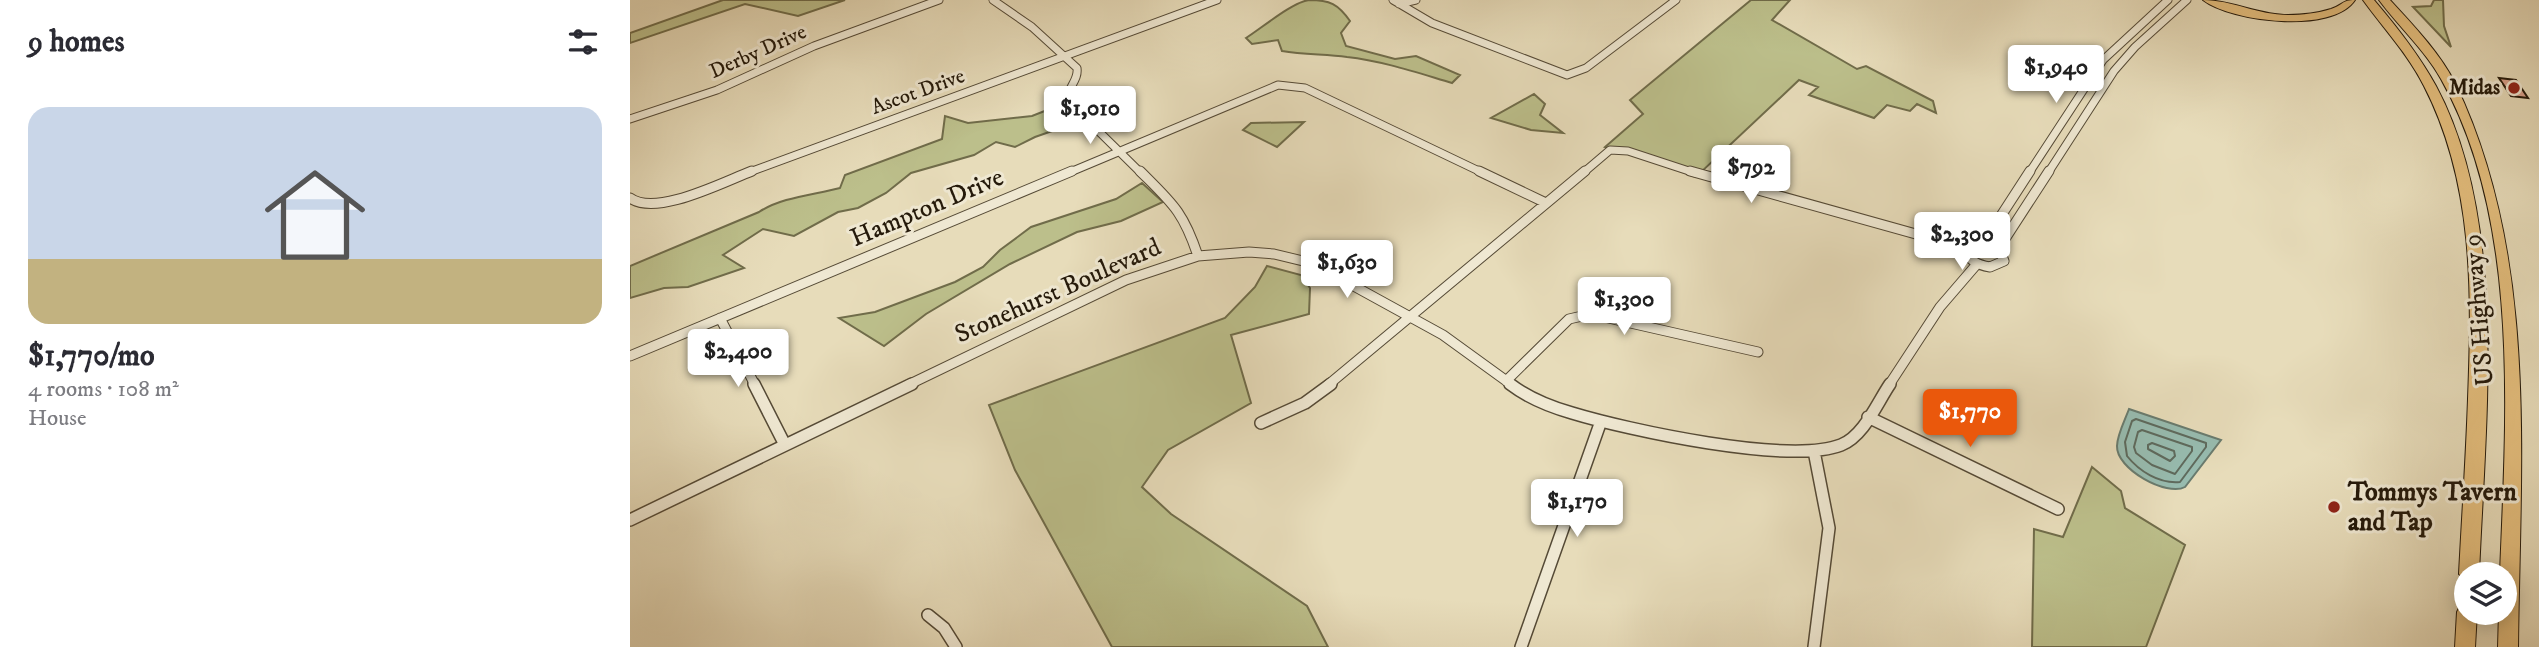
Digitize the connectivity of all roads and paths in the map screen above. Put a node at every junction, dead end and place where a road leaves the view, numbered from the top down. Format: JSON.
{"nodes":[{"id":1,"x":939,"y":0,"type":"edge"},
{"id":2,"x":993,"y":0,"type":"edge"},
{"id":3,"x":1217,"y":0,"type":"edge"},
{"id":4,"x":1416,"y":0,"type":"edge"},
{"id":5,"x":1676,"y":0,"type":"edge"},
{"id":6,"x":2168,"y":0,"type":"edge"},
{"id":7,"x":2187,"y":0,"type":"edge"},
{"id":8,"x":2208,"y":0,"type":"edge"},
{"id":9,"x":2350,"y":0,"type":"edge"},
{"id":10,"x":2368,"y":0,"type":"edge"},
{"id":11,"x":2384,"y":0,"type":"edge"},
{"id":12,"x":1396,"y":2,"type":"edge"},
{"id":13,"x":2157,"y":9,"type":"junction"},
{"id":14,"x":2171,"y":14,"type":"junction"},
{"id":15,"x":1064,"y":56,"type":"junction"},
{"id":16,"x":2086,"y":86,"type":"junction"},
{"id":17,"x":2101,"y":91,"type":"junction"},
{"id":18,"x":630,"y":119,"type":"edge"},
{"id":19,"x":1118,"y":150,"type":"junction"},
{"id":20,"x":630,"y":198,"type":"edge"},
{"id":21,"x":1546,"y":203,"type":"junction"},
{"id":22,"x":1984,"y":242,"type":"junction"},
{"id":23,"x":1966,"y":248,"type":"junction"},
{"id":24,"x":1999,"y":248,"type":"junction"},
{"id":25,"x":1198,"y":256,"type":"junction"},
{"id":26,"x":1977,"y":264,"type":"junction"},
{"id":27,"x":720,"y":318,"type":"junction"},
{"id":28,"x":1413,"y":318,"type":"junction"},
{"id":29,"x":1758,"y":352,"type":"dead end"},
{"id":30,"x":630,"y":356,"type":"edge"},
{"id":31,"x":1506,"y":381,"type":"junction"},
{"id":32,"x":1868,"y":417,"type":"junction"},
{"id":33,"x":1601,"y":421,"type":"junction"},
{"id":34,"x":1261,"y":423,"type":"dead end"},
{"id":35,"x":785,"y":445,"type":"junction"},
{"id":36,"x":1814,"y":451,"type":"junction"},
{"id":37,"x":2058,"y":509,"type":"dead end"},
{"id":38,"x":630,"y":520,"type":"edge"},
{"id":39,"x":2469,"y":562,"type":"edge"},
{"id":40,"x":928,"y":615,"type":"dead end"},
{"id":41,"x":2466,"y":625,"type":"edge"},
{"id":42,"x":956,"y":647,"type":"edge"},
{"id":43,"x":1521,"y":647,"type":"edge"},
{"id":44,"x":1814,"y":647,"type":"edge"},
{"id":45,"x":2465,"y":647,"type":"edge"},
{"id":46,"x":2508,"y":647,"type":"edge"}],
"edges":[{"from":1,"to":18,"type":"street","name":"Derby Drive"},
{"from":2,"to":15,"type":"street"},
{"from":3,"to":15,"type":"street","name":"Ascot Drive"},
{"from":4,"to":12,"type":"street"},
{"from":5,"to":12,"type":"street"},
{"from":6,"to":13,"type":"street"},
{"from":7,"to":14,"type":"street","name":"Stonehurst Boulevard"},
{"from":8,"to":9,"type":"highway"},
{"from":10,"to":39,"type":"highway","name":"US Highway 9"},
{"from":11,"to":46,"type":"highway","name":"US Highway 9"},
{"from":13,"to":14,"type":"street"},
{"from":13,"to":16,"type":"street"},
{"from":14,"to":17,"type":"street","name":"Stonehurst Boulevard"},
{"from":15,"to":19,"type":"street"},
{"from":15,"to":20,"type":"street","name":"Ascot Drive"},
{"from":16,"to":17,"type":"street"},
{"from":16,"to":22,"type":"street"},
{"from":17,"to":24,"type":"street","name":"Stonehurst Boulevard"},
{"from":19,"to":21,"type":"street","name":"Hampton Drive"},
{"from":19,"to":25,"type":"street"},
{"from":19,"to":27,"type":"street","name":"Hampton Drive"},
{"from":21,"to":23,"type":"street"},
{"from":21,"to":28,"type":"street"},
{"from":22,"to":23,"type":"street"},
{"from":22,"to":24,"type":"street"},
{"from":23,"to":26,"type":"street"},
{"from":24,"to":26,"type":"street","name":"Stonehurst Boulevard"},
{"from":25,"to":28,"type":"street","name":"Stonehurst Boulevard"},
{"from":25,"to":35,"type":"street","name":"Stonehurst Boulevard"},
{"from":26,"to":32,"type":"street","name":"Stonehurst Boulevard"},
{"from":27,"to":30,"type":"street","name":"Hampton Drive"},
{"from":27,"to":35,"type":"street"},
{"from":28,"to":31,"type":"street","name":"Stonehurst Boulevard"},
{"from":28,"to":34,"type":"street"},
{"from":29,"to":31,"type":"street"},
{"from":31,"to":33,"type":"street","name":"Stonehurst Boulevard"},
{"from":32,"to":36,"type":"street","name":"Stonehurst Boulevard"},
{"from":32,"to":37,"type":"street"},
{"from":33,"to":36,"type":"street","name":"Stonehurst Boulevard"},
{"from":33,"to":43,"type":"street"},
{"from":35,"to":38,"type":"street","name":"Stonehurst Boulevard"},
{"from":36,"to":44,"type":"street"},
{"from":40,"to":42,"type":"street"},
{"from":41,"to":45,"type":"highway"}]}
